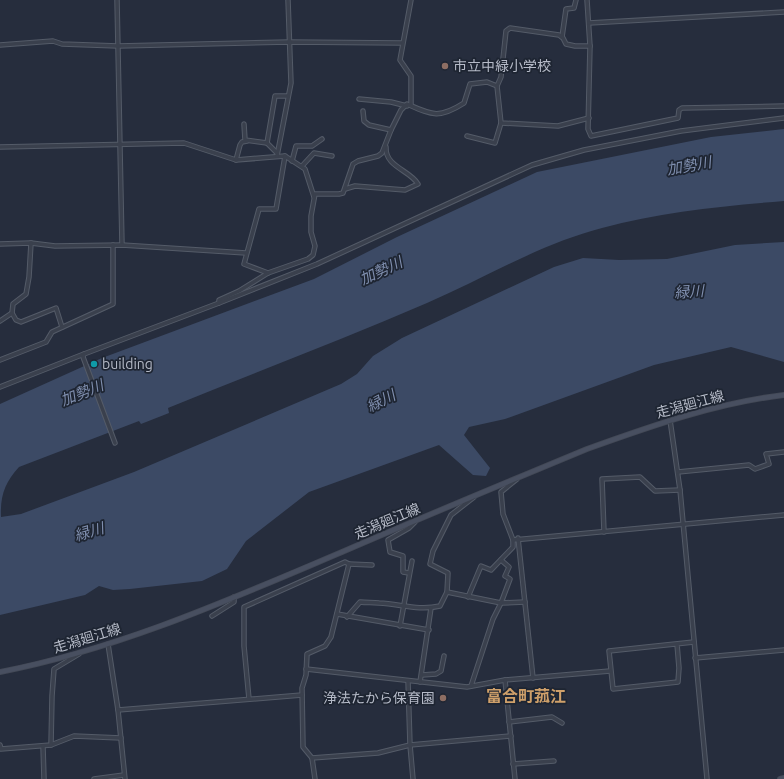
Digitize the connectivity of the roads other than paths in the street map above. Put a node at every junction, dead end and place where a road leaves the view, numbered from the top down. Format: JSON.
{"nodes":[{"id":1,"x":117,"y":0,"type":"edge"},
{"id":2,"x":288,"y":0,"type":"edge"},
{"id":3,"x":411,"y":0,"type":"edge"},
{"id":4,"x":576,"y":0,"type":"edge"},
{"id":5,"x":587,"y":0,"type":"edge"},
{"id":6,"x":784,"y":12,"type":"edge"},
{"id":7,"x":589,"y":23,"type":"junction"},
{"id":8,"x":562,"y":37,"type":"junction"},
{"id":9,"x":289,"y":42,"type":"junction"},
{"id":10,"x":402,"y":43,"type":"junction"},
{"id":11,"x":0,"y":45,"type":"edge"},
{"id":12,"x":118,"y":46,"type":"junction"},
{"id":13,"x":590,"y":46,"type":"junction"},
{"id":14,"x":497,"y":86,"type":"junction"},
{"id":15,"x":288,"y":96,"type":"junction"},
{"id":16,"x":360,"y":99,"type":"dead end"},
{"id":17,"x":409,"y":105,"type":"junction"},
{"id":18,"x":784,"y":106,"type":"edge"},
{"id":19,"x":363,"y":111,"type":"dead end"},
{"id":20,"x":589,"y":118,"type":"junction"},
{"id":21,"x":784,"y":118,"type":"edge"},
{"id":22,"x":501,"y":123,"type":"junction"},
{"id":23,"x":244,"y":124,"type":"dead end"},
{"id":24,"x":390,"y":130,"type":"junction"},
{"id":25,"x":467,"y":136,"type":"dead end"},
{"id":26,"x":322,"y":139,"type":"dead end"},
{"id":27,"x":248,"y":141,"type":"junction"},
{"id":28,"x":267,"y":143,"type":"junction"},
{"id":29,"x":120,"y":144,"type":"junction"},
{"id":30,"x":386,"y":144,"type":"junction"},
{"id":31,"x":314,"y":145,"type":"junction"},
{"id":32,"x":0,"y":147,"type":"edge"},
{"id":33,"x":314,"y":153,"type":"junction"},
{"id":34,"x":277,"y":155,"type":"junction"},
{"id":35,"x":285,"y":156,"type":"junction"},
{"id":36,"x":332,"y":156,"type":"dead end"},
{"id":37,"x":236,"y":160,"type":"junction"},
{"id":38,"x":292,"y":161,"type":"junction"},
{"id":39,"x":302,"y":166,"type":"junction"},
{"id":40,"x":345,"y":189,"type":"junction"},
{"id":41,"x":314,"y":197,"type":"junction"},
{"id":42,"x":31,"y":242,"type":"junction"},
{"id":43,"x":0,"y":244,"type":"edge"},
{"id":44,"x":122,"y":244,"type":"junction"},
{"id":45,"x":113,"y":245,"type":"junction"},
{"id":46,"x":246,"y":253,"type":"junction"},
{"id":47,"x":268,"y":273,"type":"junction"},
{"id":48,"x":219,"y":303,"type":"junction"},
{"id":49,"x":12,"y":313,"type":"junction"},
{"id":50,"x":0,"y":321,"type":"edge"},
{"id":51,"x":62,"y":327,"type":"junction"},
{"id":52,"x":84,"y":355,"type":"junction"},
{"id":53,"x":0,"y":360,"type":"edge"},
{"id":54,"x":0,"y":387,"type":"edge"},
{"id":55,"x":784,"y":395,"type":"edge"},
{"id":56,"x":670,"y":420,"type":"junction"},
{"id":57,"x":116,"y":443,"type":"dead end"},
{"id":58,"x":784,"y":452,"type":"edge"},
{"id":59,"x":678,"y":472,"type":"junction"},
{"id":60,"x":521,"y":476,"type":"junction"},
{"id":61,"x":680,"y":490,"type":"junction"},
{"id":62,"x":478,"y":494,"type":"junction"},
{"id":63,"x":784,"y":515,"type":"edge"},
{"id":64,"x":415,"y":521,"type":"junction"},
{"id":65,"x":682,"y":524,"type":"junction"},
{"id":66,"x":604,"y":532,"type":"junction"},
{"id":67,"x":518,"y":538,"type":"junction"},
{"id":68,"x":513,"y":540,"type":"junction"},
{"id":69,"x":501,"y":560,"type":"junction"},
{"id":70,"x":412,"y":561,"type":"dead end"},
{"id":71,"x":348,"y":564,"type":"junction"},
{"id":72,"x":372,"y":565,"type":"dead end"},
{"id":73,"x":410,"y":573,"type":"junction"},
{"id":74,"x":447,"y":592,"type":"junction"},
{"id":75,"x":234,"y":597,"type":"junction"},
{"id":76,"x":468,"y":597,"type":"junction"},
{"id":77,"x":525,"y":602,"type":"junction"},
{"id":78,"x":501,"y":603,"type":"junction"},
{"id":79,"x":404,"y":607,"type":"junction"},
{"id":80,"x":431,"y":608,"type":"junction"},
{"id":81,"x":336,"y":614,"type":"junction"},
{"id":82,"x":212,"y":616,"type":"dead end"},
{"id":83,"x":347,"y":617,"type":"junction"},
{"id":84,"x":400,"y":626,"type":"junction"},
{"id":85,"x":429,"y":630,"type":"junction"},
{"id":86,"x":694,"y":642,"type":"junction"},
{"id":87,"x":108,"y":644,"type":"junction"},
{"id":88,"x":677,"y":644,"type":"junction"},
{"id":89,"x":784,"y":650,"type":"edge"},
{"id":90,"x":83,"y":651,"type":"junction"},
{"id":91,"x":444,"y":656,"type":"dead end"},
{"id":92,"x":696,"y":658,"type":"junction"},
{"id":93,"x":306,"y":669,"type":"junction"},
{"id":94,"x":610,"y":671,"type":"junction"},
{"id":95,"x":0,"y":672,"type":"edge"},
{"id":96,"x":422,"y":675,"type":"junction"},
{"id":97,"x":533,"y":678,"type":"junction"},
{"id":98,"x":505,"y":680,"type":"junction"},
{"id":99,"x":408,"y":681,"type":"junction"},
{"id":100,"x":420,"y":682,"type":"junction"},
{"id":101,"x":471,"y":686,"type":"junction"},
{"id":102,"x":302,"y":694,"type":"junction"},
{"id":103,"x":249,"y":699,"type":"junction"},
{"id":104,"x":118,"y":710,"type":"junction"},
{"id":105,"x":509,"y":722,"type":"junction"},
{"id":106,"x":562,"y":722,"type":"dead end"},
{"id":107,"x":511,"y":736,"type":"junction"},
{"id":108,"x":121,"y":738,"type":"junction"},
{"id":109,"x":0,"y":745,"type":"edge"},
{"id":110,"x":51,"y":745,"type":"junction"},
{"id":111,"x":410,"y":745,"type":"junction"},
{"id":112,"x":43,"y":746,"type":"junction"},
{"id":113,"x":312,"y":758,"type":"junction"},
{"id":114,"x":554,"y":761,"type":"dead end"},
{"id":115,"x":514,"y":764,"type":"junction"},
{"id":116,"x":125,"y":777,"type":"edge"},
{"id":117,"x":784,"y":778,"type":"edge"},
{"id":118,"x":44,"y":779,"type":"edge"},
{"id":119,"x":94,"y":779,"type":"edge"},
{"id":120,"x":315,"y":779,"type":"edge"},
{"id":121,"x":413,"y":779,"type":"edge"},
{"id":122,"x":515,"y":779,"type":"edge"},
{"id":123,"x":707,"y":779,"type":"edge"},
{"id":124,"x":780,"y":779,"type":"edge"}],
"edges":[{"from":1,"to":12,"type":"street"},
{"from":2,"to":9,"type":"street"},
{"from":3,"to":10,"type":"street"},
{"from":4,"to":8,"type":"street"},
{"from":5,"to":7,"type":"street"},
{"from":6,"to":7,"type":"street"},
{"from":7,"to":13,"type":"street"},
{"from":8,"to":13,"type":"street"},
{"from":8,"to":14,"type":"street"},
{"from":9,"to":10,"type":"street"},
{"from":9,"to":12,"type":"street"},
{"from":9,"to":15,"type":"street"},
{"from":10,"to":17,"type":"street"},
{"from":11,"to":12,"type":"street"},
{"from":12,"to":29,"type":"street"},
{"from":13,"to":20,"type":"street"},
{"from":14,"to":17,"type":"street"},
{"from":14,"to":22,"type":"street"},
{"from":15,"to":28,"type":"street"},
{"from":15,"to":34,"type":"street"},
{"from":16,"to":17,"type":"street"},
{"from":17,"to":24,"type":"street"},
{"from":18,"to":20,"type":"street"},
{"from":19,"to":24,"type":"street"},
{"from":20,"to":22,"type":"street"},
{"from":21,"to":48,"type":"street"},
{"from":22,"to":25,"type":"street"},
{"from":23,"to":27,"type":"street"},
{"from":24,"to":30,"type":"street"},
{"from":26,"to":31,"type":"street"},
{"from":27,"to":28,"type":"street"},
{"from":27,"to":37,"type":"street"},
{"from":28,"to":34,"type":"street"},
{"from":29,"to":32,"type":"street"},
{"from":29,"to":37,"type":"street"},
{"from":29,"to":44,"type":"street"},
{"from":30,"to":40,"type":"street"},
{"from":30,"to":40,"type":"street"},
{"from":31,"to":33,"type":"street"},
{"from":31,"to":38,"type":"street"},
{"from":33,"to":36,"type":"street"},
{"from":33,"to":39,"type":"street"},
{"from":34,"to":35,"type":"street"},
{"from":34,"to":37,"type":"street"},
{"from":35,"to":38,"type":"street"},
{"from":35,"to":46,"type":"street"},
{"from":38,"to":39,"type":"street"},
{"from":39,"to":41,"type":"street"},
{"from":40,"to":41,"type":"street"},
{"from":41,"to":47,"type":"street"},
{"from":42,"to":43,"type":"street"},
{"from":42,"to":45,"type":"street"},
{"from":42,"to":49,"type":"street"},
{"from":44,"to":45,"type":"street"},
{"from":44,"to":46,"type":"street"},
{"from":45,"to":51,"type":"street"},
{"from":46,"to":47,"type":"street"},
{"from":47,"to":48,"type":"street"},
{"from":48,"to":52,"type":"street"},
{"from":49,"to":50,"type":"street"},
{"from":49,"to":51,"type":"street"},
{"from":51,"to":53,"type":"street"},
{"from":52,"to":54,"type":"street"},
{"from":52,"to":57,"type":"street"},
{"from":55,"to":56,"type":"main road","name":"走潟廻江線"},
{"from":56,"to":59,"type":"street"},
{"from":56,"to":60,"type":"main road","name":"走潟廻江線"},
{"from":58,"to":59,"type":"street"},
{"from":59,"to":61,"type":"street"},
{"from":60,"to":62,"type":"main road","name":"走潟廻江線"},
{"from":60,"to":68,"type":"street"},
{"from":61,"to":65,"type":"street"},
{"from":61,"to":66,"type":"street"},
{"from":62,"to":64,"type":"main road","name":"走潟廻江線"},
{"from":62,"to":74,"type":"street"},
{"from":63,"to":65,"type":"street"},
{"from":64,"to":73,"type":"street"},
{"from":64,"to":75,"type":"main road","name":"走潟廻江線"},
{"from":65,"to":66,"type":"street"},
{"from":65,"to":86,"type":"street"},
{"from":66,"to":67,"type":"street"},
{"from":67,"to":68,"type":"street"},
{"from":67,"to":77,"type":"street"},
{"from":68,"to":69,"type":"street"},
{"from":69,"to":76,"type":"street"},
{"from":69,"to":78,"type":"street"},
{"from":70,"to":73,"type":"street"},
{"from":71,"to":72,"type":"street"},
{"from":71,"to":81,"type":"street"},
{"from":71,"to":103,"type":"street"},
{"from":73,"to":79,"type":"street"},
{"from":74,"to":76,"type":"street"},
{"from":74,"to":80,"type":"street"},
{"from":75,"to":82,"type":"street"},
{"from":75,"to":87,"type":"main road","name":"走潟廻江線"},
{"from":76,"to":78,"type":"street"},
{"from":77,"to":78,"type":"street"},
{"from":77,"to":97,"type":"street"},
{"from":78,"to":101,"type":"street"},
{"from":79,"to":80,"type":"street"},
{"from":79,"to":83,"type":"street"},
{"from":79,"to":84,"type":"street"},
{"from":80,"to":85,"type":"street"},
{"from":81,"to":83,"type":"street"},
{"from":81,"to":93,"type":"street"},
{"from":83,"to":84,"type":"street"},
{"from":84,"to":85,"type":"street"},
{"from":85,"to":96,"type":"street"},
{"from":86,"to":88,"type":"street"},
{"from":86,"to":92,"type":"street"},
{"from":87,"to":90,"type":"main road","name":"走潟廻江線"},
{"from":87,"to":104,"type":"street"},
{"from":88,"to":94,"type":"street"},
{"from":88,"to":94,"type":"street"},
{"from":89,"to":92,"type":"street"},
{"from":90,"to":95,"type":"main road","name":"走潟廻江線"},
{"from":90,"to":110,"type":"street"},
{"from":91,"to":96,"type":"street"},
{"from":92,"to":123,"type":"street"},
{"from":93,"to":99,"type":"street"},
{"from":93,"to":102,"type":"street"},
{"from":94,"to":97,"type":"street"},
{"from":96,"to":100,"type":"street"},
{"from":97,"to":98,"type":"street"},
{"from":98,"to":101,"type":"street"},
{"from":98,"to":105,"type":"street"},
{"from":99,"to":100,"type":"street"},
{"from":99,"to":111,"type":"street"},
{"from":100,"to":101,"type":"street"},
{"from":102,"to":103,"type":"street"},
{"from":102,"to":113,"type":"street"},
{"from":103,"to":104,"type":"street"},
{"from":104,"to":108,"type":"street"},
{"from":105,"to":106,"type":"street"},
{"from":105,"to":107,"type":"street"},
{"from":107,"to":111,"type":"street"},
{"from":107,"to":115,"type":"street"},
{"from":108,"to":110,"type":"street"},
{"from":108,"to":116,"type":"street"},
{"from":109,"to":112,"type":"street"},
{"from":110,"to":112,"type":"street"},
{"from":111,"to":113,"type":"street"},
{"from":111,"to":121,"type":"street"},
{"from":112,"to":118,"type":"street"},
{"from":113,"to":120,"type":"street"},
{"from":114,"to":115,"type":"street"},
{"from":115,"to":122,"type":"street"},
{"from":116,"to":119,"type":"street"},
{"from":117,"to":124,"type":"main road"}]}
